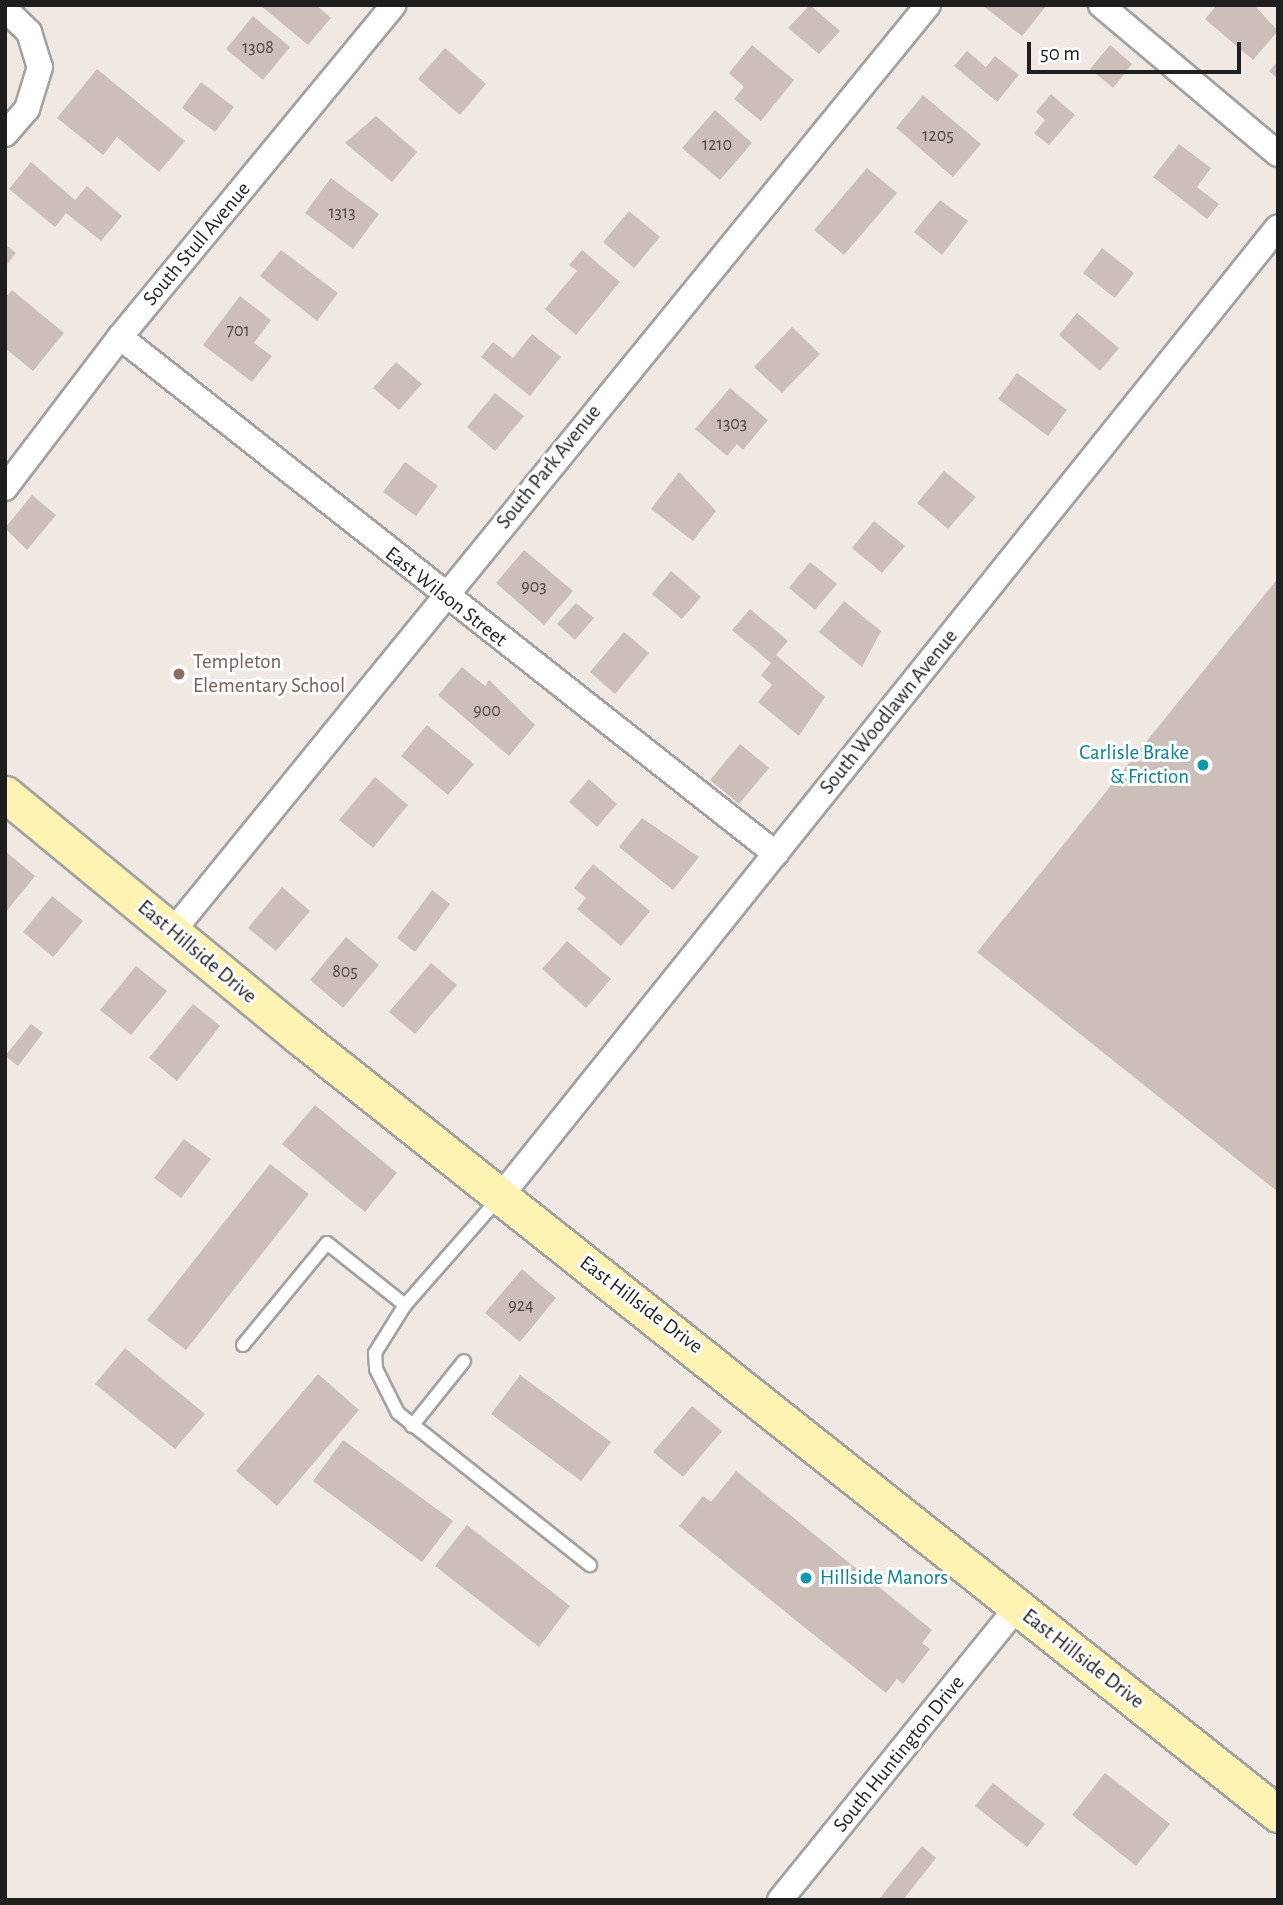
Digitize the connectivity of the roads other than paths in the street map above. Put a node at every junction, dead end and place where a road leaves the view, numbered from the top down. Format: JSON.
{"nodes":[{"id":1,"x":394,"y":5,"type":"edge"},
{"id":2,"x":928,"y":5,"type":"edge"},
{"id":3,"x":1101,"y":5,"type":"edge"},
{"id":4,"x":5,"y":9,"type":"edge"},
{"id":5,"x":5,"y":134,"type":"edge"},
{"id":6,"x":1278,"y":154,"type":"edge"},
{"id":7,"x":1278,"y":227,"type":"edge"},
{"id":8,"x":120,"y":338,"type":"junction"},
{"id":9,"x":5,"y":488,"type":"edge"},
{"id":10,"x":444,"y":596,"type":"junction"},
{"id":11,"x":5,"y":794,"type":"edge"},
{"id":12,"x":776,"y":854,"type":"junction"},
{"id":13,"x":173,"y":931,"type":"junction"},
{"id":14,"x":500,"y":1197,"type":"junction"},
{"id":15,"x":405,"y":1305,"type":"junction"},
{"id":16,"x":243,"y":1345,"type":"dead end"},
{"id":17,"x":464,"y":1361,"type":"dead end"},
{"id":18,"x":412,"y":1426,"type":"junction"},
{"id":19,"x":590,"y":1565,"type":"dead end"},
{"id":20,"x":1017,"y":1607,"type":"junction"},
{"id":21,"x":1278,"y":1814,"type":"edge"},
{"id":22,"x":780,"y":1900,"type":"edge"}],
"edges":[{"from":1,"to":8,"type":"street","name":"South Stull Avenue"},
{"from":2,"to":10,"type":"street","name":"South Park Avenue"},
{"from":3,"to":6,"type":"street"},
{"from":4,"to":5,"type":"street"},
{"from":7,"to":12,"type":"street","name":"South Woodlawn Avenue"},
{"from":8,"to":9,"type":"street","name":"South Stull Avenue"},
{"from":8,"to":10,"type":"street","name":"East Wilson Street"},
{"from":10,"to":12,"type":"street","name":"East Wilson Street"},
{"from":10,"to":13,"type":"street","name":"South Park Avenue"},
{"from":11,"to":13,"type":"main road","name":"East Hillside Drive"},
{"from":12,"to":14,"type":"street","name":"South Woodlawn Avenue"},
{"from":13,"to":14,"type":"main road","name":"East Hillside Drive"},
{"from":14,"to":15,"type":"lane"},
{"from":14,"to":20,"type":"main road","name":"East Hillside Drive"},
{"from":15,"to":16,"type":"lane"},
{"from":15,"to":18,"type":"lane"},
{"from":17,"to":18,"type":"lane"},
{"from":18,"to":19,"type":"lane"},
{"from":20,"to":21,"type":"main road","name":"East Hillside Drive"},
{"from":20,"to":22,"type":"street","name":"South Huntington Drive"}]}
